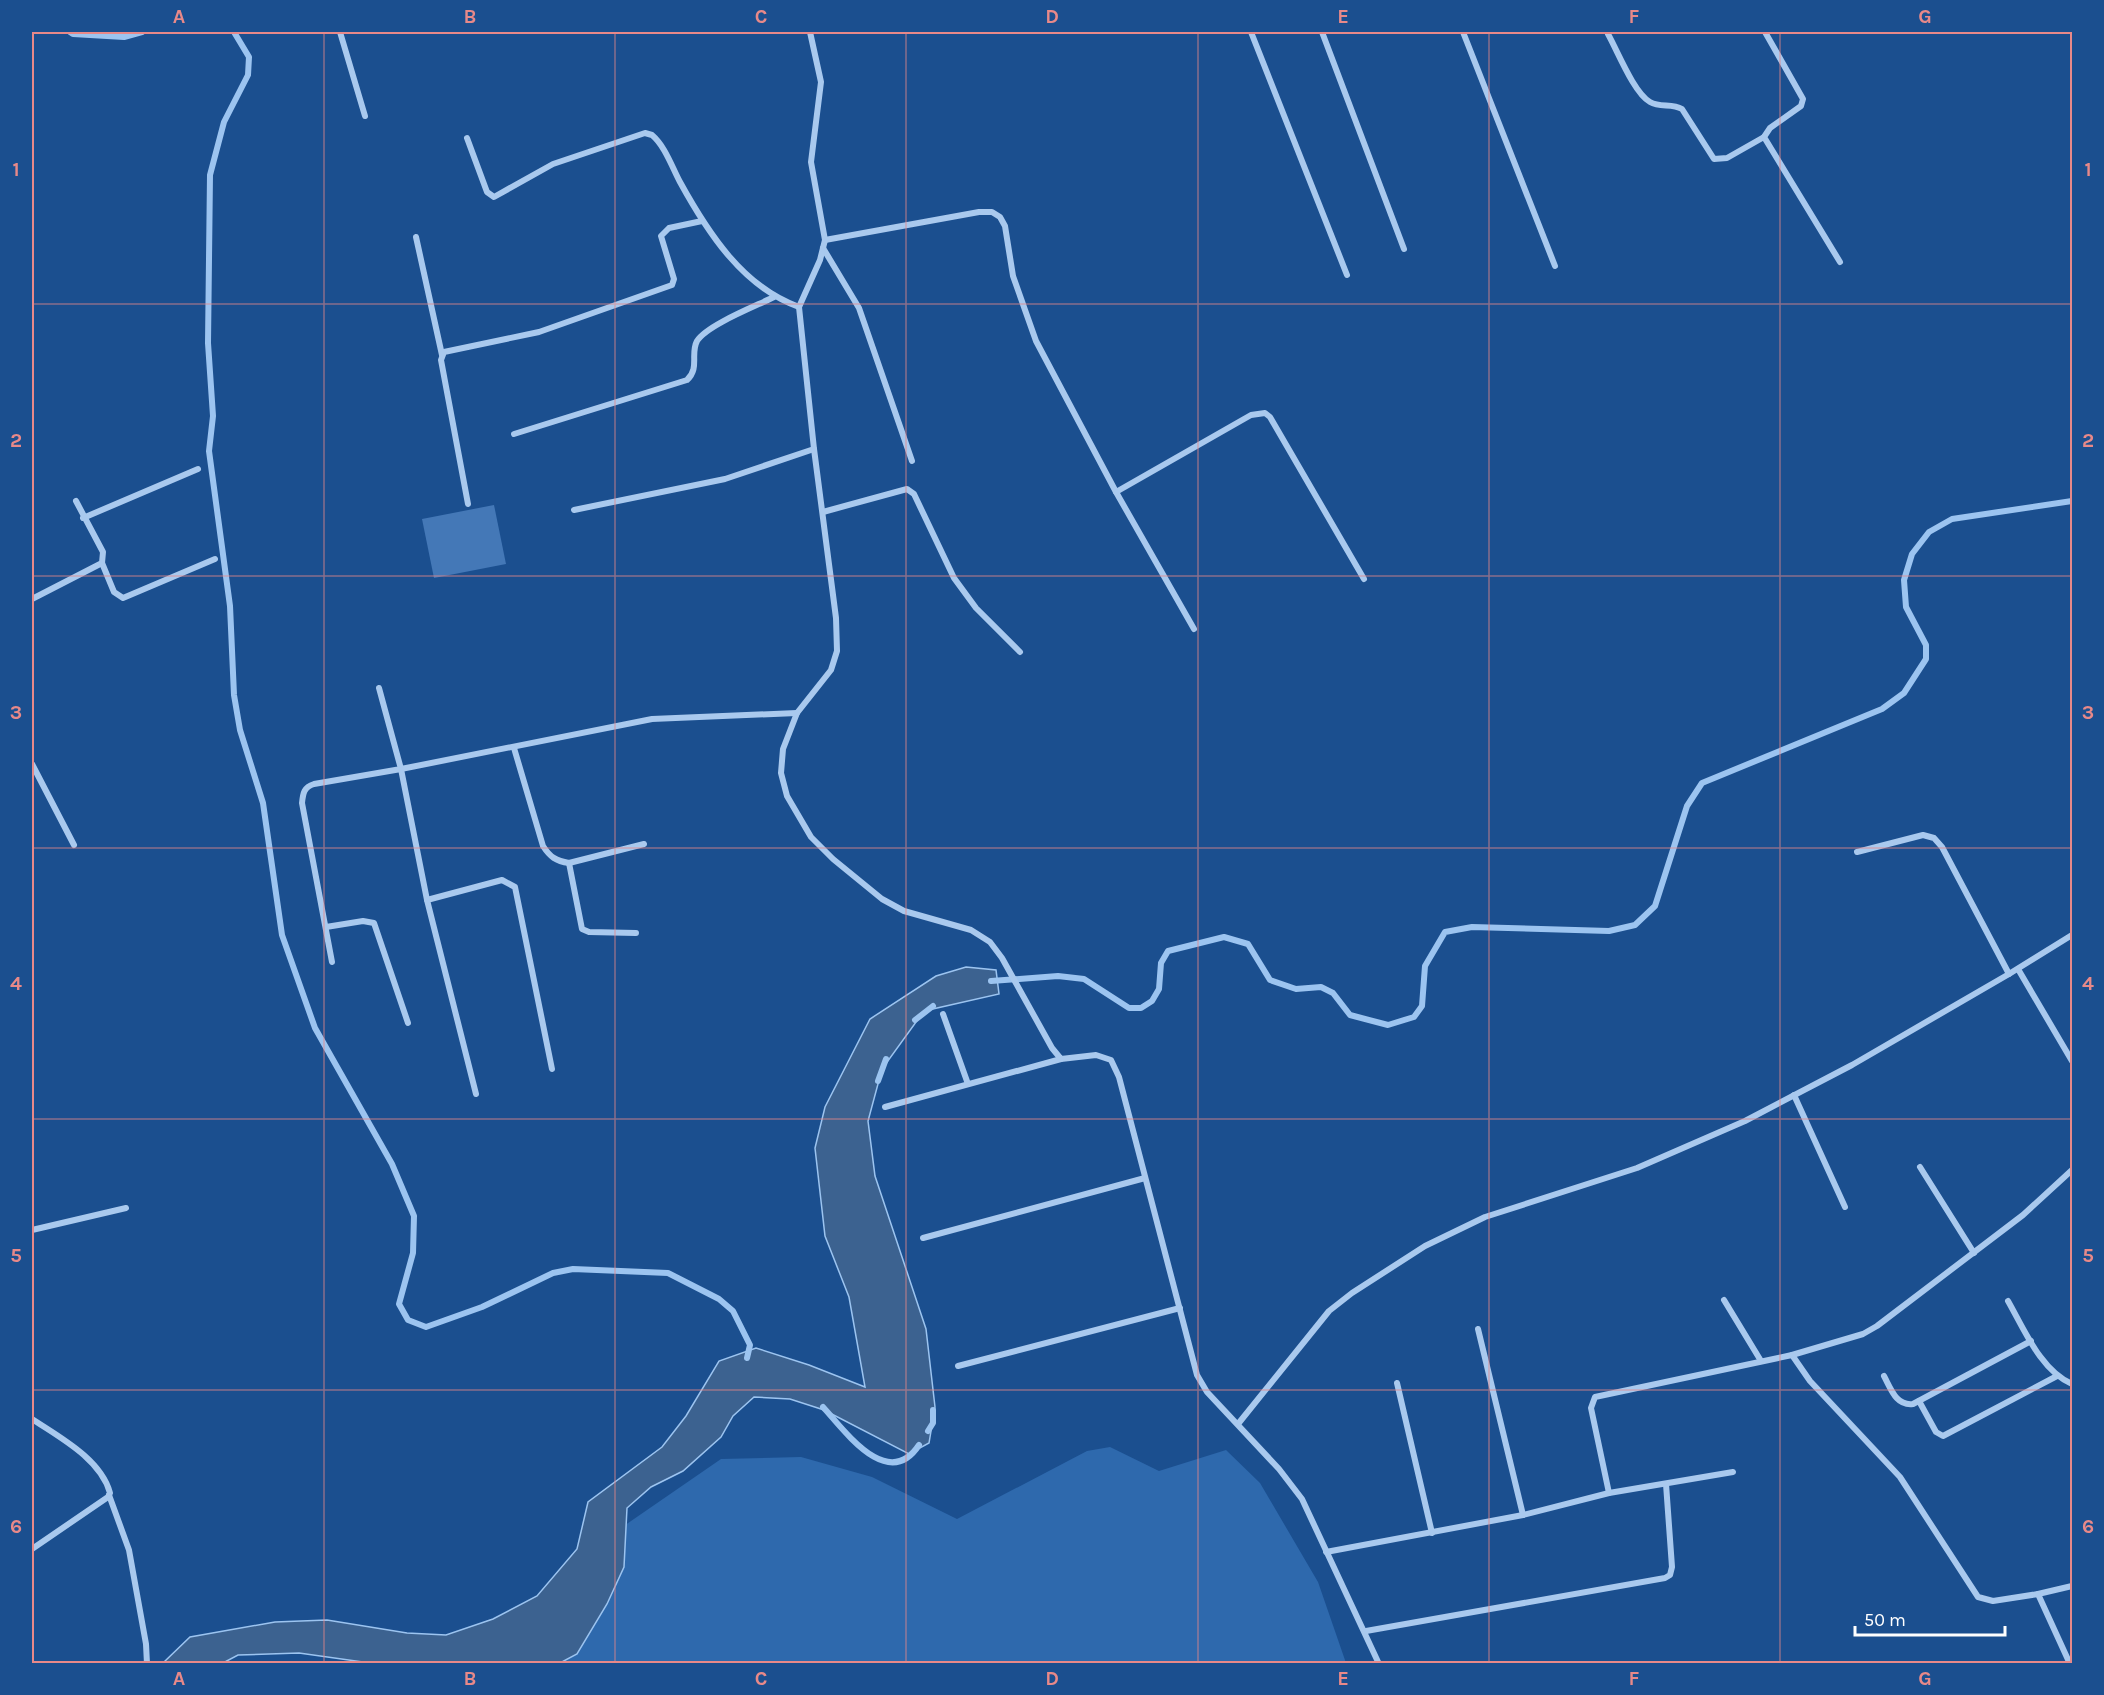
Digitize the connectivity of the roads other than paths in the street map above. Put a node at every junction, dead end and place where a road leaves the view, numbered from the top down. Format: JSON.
{"nodes":[{"id":1,"x":340,"y":32,"type":"edge"},
{"id":2,"x":810,"y":32,"type":"edge"},
{"id":3,"x":1251,"y":32,"type":"edge"},
{"id":4,"x":1322,"y":32,"type":"edge"},
{"id":5,"x":1463,"y":32,"type":"edge"},
{"id":6,"x":1765,"y":32,"type":"edge"},
{"id":7,"x":1608,"y":34,"type":"dead end"},
{"id":8,"x":365,"y":116,"type":"dead end"},
{"id":9,"x":1764,"y":137,"type":"junction"},
{"id":10,"x":467,"y":138,"type":"dead end"},
{"id":11,"x":702,"y":221,"type":"junction"},
{"id":12,"x":416,"y":237,"type":"dead end"},
{"id":13,"x":825,"y":240,"type":"junction"},
{"id":14,"x":823,"y":248,"type":"junction"},
{"id":15,"x":1404,"y":249,"type":"dead end"},
{"id":16,"x":1840,"y":262,"type":"dead end"},
{"id":17,"x":1555,"y":266,"type":"dead end"},
{"id":18,"x":1347,"y":275,"type":"dead end"},
{"id":19,"x":774,"y":297,"type":"junction"},
{"id":20,"x":799,"y":307,"type":"junction"},
{"id":21,"x":442,"y":355,"type":"junction"},
{"id":22,"x":514,"y":434,"type":"dead end"},
{"id":23,"x":814,"y":449,"type":"junction"},
{"id":24,"x":912,"y":460,"type":"dead end"},
{"id":25,"x":198,"y":469,"type":"dead end"},
{"id":26,"x":1116,"y":492,"type":"junction"},
{"id":27,"x":76,"y":501,"type":"dead end"},
{"id":28,"x":468,"y":504,"type":"dead end"},
{"id":29,"x":574,"y":510,"type":"dead end"},
{"id":30,"x":823,"y":512,"type":"junction"},
{"id":31,"x":83,"y":518,"type":"junction"},
{"id":32,"x":214,"y":559,"type":"dead end"},
{"id":33,"x":102,"y":563,"type":"junction"},
{"id":34,"x":1364,"y":579,"type":"dead end"},
{"id":35,"x":32,"y":599,"type":"edge"},
{"id":36,"x":1194,"y":629,"type":"dead end"},
{"id":37,"x":1020,"y":652,"type":"dead end"},
{"id":38,"x":379,"y":688,"type":"dead end"},
{"id":39,"x":797,"y":713,"type":"junction"},
{"id":40,"x":514,"y":748,"type":"junction"},
{"id":41,"x":32,"y":764,"type":"edge"},
{"id":42,"x":401,"y":769,"type":"junction"},
{"id":43,"x":644,"y":844,"type":"dead end"},
{"id":44,"x":74,"y":845,"type":"dead end"},
{"id":45,"x":1857,"y":852,"type":"dead end"},
{"id":46,"x":569,"y":863,"type":"junction"},
{"id":47,"x":427,"y":900,"type":"junction"},
{"id":48,"x":326,"y":927,"type":"junction"},
{"id":49,"x":636,"y":933,"type":"dead end"},
{"id":50,"x":2073,"y":935,"type":"edge"},
{"id":51,"x":332,"y":962,"type":"dead end"},
{"id":52,"x":2018,"y":969,"type":"junction"},
{"id":53,"x":2010,"y":974,"type":"junction"},
{"id":54,"x":944,"y":1014,"type":"dead end"},
{"id":55,"x":408,"y":1023,"type":"dead end"},
{"id":56,"x":1061,"y":1059,"type":"junction"},
{"id":57,"x":2073,"y":1061,"type":"edge"},
{"id":58,"x":552,"y":1069,"type":"dead end"},
{"id":59,"x":968,"y":1084,"type":"junction"},
{"id":60,"x":476,"y":1094,"type":"dead end"},
{"id":61,"x":1794,"y":1095,"type":"junction"},
{"id":62,"x":885,"y":1107,"type":"dead end"},
{"id":63,"x":1920,"y":1167,"type":"dead end"},
{"id":64,"x":2073,"y":1170,"type":"edge"},
{"id":65,"x":1145,"y":1178,"type":"junction"},
{"id":66,"x":1845,"y":1207,"type":"dead end"},
{"id":67,"x":126,"y":1208,"type":"dead end"},
{"id":68,"x":32,"y":1230,"type":"edge"},
{"id":69,"x":923,"y":1238,"type":"dead end"},
{"id":70,"x":1974,"y":1253,"type":"junction"},
{"id":71,"x":1724,"y":1300,"type":"dead end"},
{"id":72,"x":2008,"y":1301,"type":"dead end"},
{"id":73,"x":1180,"y":1308,"type":"junction"},
{"id":74,"x":1478,"y":1329,"type":"dead end"},
{"id":75,"x":2031,"y":1341,"type":"junction"},
{"id":76,"x":1792,"y":1355,"type":"junction"},
{"id":77,"x":1761,"y":1360,"type":"junction"},
{"id":78,"x":958,"y":1366,"type":"dead end"},
{"id":79,"x":1884,"y":1376,"type":"dead end"},
{"id":80,"x":2057,"y":1376,"type":"junction"},
{"id":81,"x":1396,"y":1383,"type":"dead end"},
{"id":82,"x":2073,"y":1384,"type":"edge"},
{"id":83,"x":1919,"y":1401,"type":"junction"},
{"id":84,"x":32,"y":1419,"type":"edge"},
{"id":85,"x":1238,"y":1424,"type":"junction"},
{"id":86,"x":1733,"y":1472,"type":"dead end"},
{"id":87,"x":1666,"y":1484,"type":"junction"},
{"id":88,"x":1609,"y":1493,"type":"junction"},
{"id":89,"x":109,"y":1495,"type":"junction"},
{"id":90,"x":1523,"y":1515,"type":"junction"},
{"id":91,"x":1432,"y":1533,"type":"junction"},
{"id":92,"x":32,"y":1549,"type":"edge"},
{"id":93,"x":1326,"y":1552,"type":"junction"},
{"id":94,"x":2073,"y":1586,"type":"edge"},
{"id":95,"x":2038,"y":1594,"type":"junction"},
{"id":96,"x":1366,"y":1631,"type":"junction"},
{"id":97,"x":147,"y":1663,"type":"edge"},
{"id":98,"x":1379,"y":1664,"type":"edge"},
{"id":99,"x":2070,"y":1664,"type":"edge"}],
"edges":[{"from":1,"to":8,"type":"street"},
{"from":2,"to":13,"type":"street"},
{"from":3,"to":18,"type":"street"},
{"from":4,"to":15,"type":"street"},
{"from":5,"to":17,"type":"street"},
{"from":6,"to":9,"type":"street"},
{"from":7,"to":9,"type":"street"},
{"from":9,"to":16,"type":"street"},
{"from":10,"to":11,"type":"street"},
{"from":11,"to":19,"type":"street"},
{"from":11,"to":21,"type":"street"},
{"from":12,"to":21,"type":"street"},
{"from":13,"to":14,"type":"street"},
{"from":13,"to":26,"type":"street"},
{"from":14,"to":20,"type":"street"},
{"from":14,"to":24,"type":"street"},
{"from":19,"to":20,"type":"street"},
{"from":19,"to":22,"type":"street"},
{"from":20,"to":23,"type":"street"},
{"from":21,"to":28,"type":"street"},
{"from":23,"to":29,"type":"street"},
{"from":23,"to":30,"type":"street"},
{"from":25,"to":31,"type":"street"},
{"from":26,"to":34,"type":"street"},
{"from":26,"to":36,"type":"street"},
{"from":27,"to":31,"type":"street"},
{"from":30,"to":37,"type":"street"},
{"from":30,"to":39,"type":"street"},
{"from":31,"to":33,"type":"street"},
{"from":32,"to":33,"type":"street"},
{"from":33,"to":35,"type":"street"},
{"from":38,"to":42,"type":"street"},
{"from":39,"to":40,"type":"street"},
{"from":39,"to":56,"type":"street"},
{"from":40,"to":42,"type":"street"},
{"from":40,"to":46,"type":"street"},
{"from":41,"to":44,"type":"street"},
{"from":42,"to":47,"type":"street"},
{"from":42,"to":48,"type":"street"},
{"from":43,"to":46,"type":"street"},
{"from":45,"to":53,"type":"street"},
{"from":46,"to":49,"type":"street"},
{"from":47,"to":58,"type":"street"},
{"from":47,"to":60,"type":"street"},
{"from":48,"to":51,"type":"street"},
{"from":48,"to":55,"type":"street"},
{"from":50,"to":52,"type":"street"},
{"from":52,"to":53,"type":"street"},
{"from":52,"to":57,"type":"street"},
{"from":53,"to":61,"type":"street"},
{"from":54,"to":59,"type":"street"},
{"from":56,"to":59,"type":"street"},
{"from":56,"to":65,"type":"street"},
{"from":59,"to":62,"type":"street"},
{"from":61,"to":66,"type":"street"},
{"from":61,"to":85,"type":"street"},
{"from":63,"to":70,"type":"street"},
{"from":64,"to":70,"type":"street"},
{"from":65,"to":69,"type":"street"},
{"from":65,"to":73,"type":"street"},
{"from":67,"to":68,"type":"street"},
{"from":70,"to":76,"type":"street"},
{"from":71,"to":77,"type":"street"},
{"from":72,"to":75,"type":"street"},
{"from":73,"to":78,"type":"street"},
{"from":73,"to":85,"type":"street"},
{"from":74,"to":90,"type":"street"},
{"from":75,"to":80,"type":"street"},
{"from":75,"to":83,"type":"street"},
{"from":76,"to":77,"type":"street"},
{"from":76,"to":95,"type":"street"},
{"from":77,"to":88,"type":"street"},
{"from":79,"to":83,"type":"street"},
{"from":80,"to":82,"type":"street"},
{"from":80,"to":83,"type":"street"},
{"from":81,"to":91,"type":"street"},
{"from":84,"to":89,"type":"street"},
{"from":85,"to":93,"type":"street"},
{"from":86,"to":87,"type":"street"},
{"from":87,"to":88,"type":"street"},
{"from":87,"to":96,"type":"street"},
{"from":88,"to":90,"type":"street"},
{"from":89,"to":92,"type":"street"},
{"from":89,"to":97,"type":"street"},
{"from":90,"to":91,"type":"street"},
{"from":91,"to":93,"type":"street"},
{"from":93,"to":96,"type":"street"},
{"from":94,"to":95,"type":"street"},
{"from":95,"to":99,"type":"street"},
{"from":96,"to":98,"type":"street"}]}
